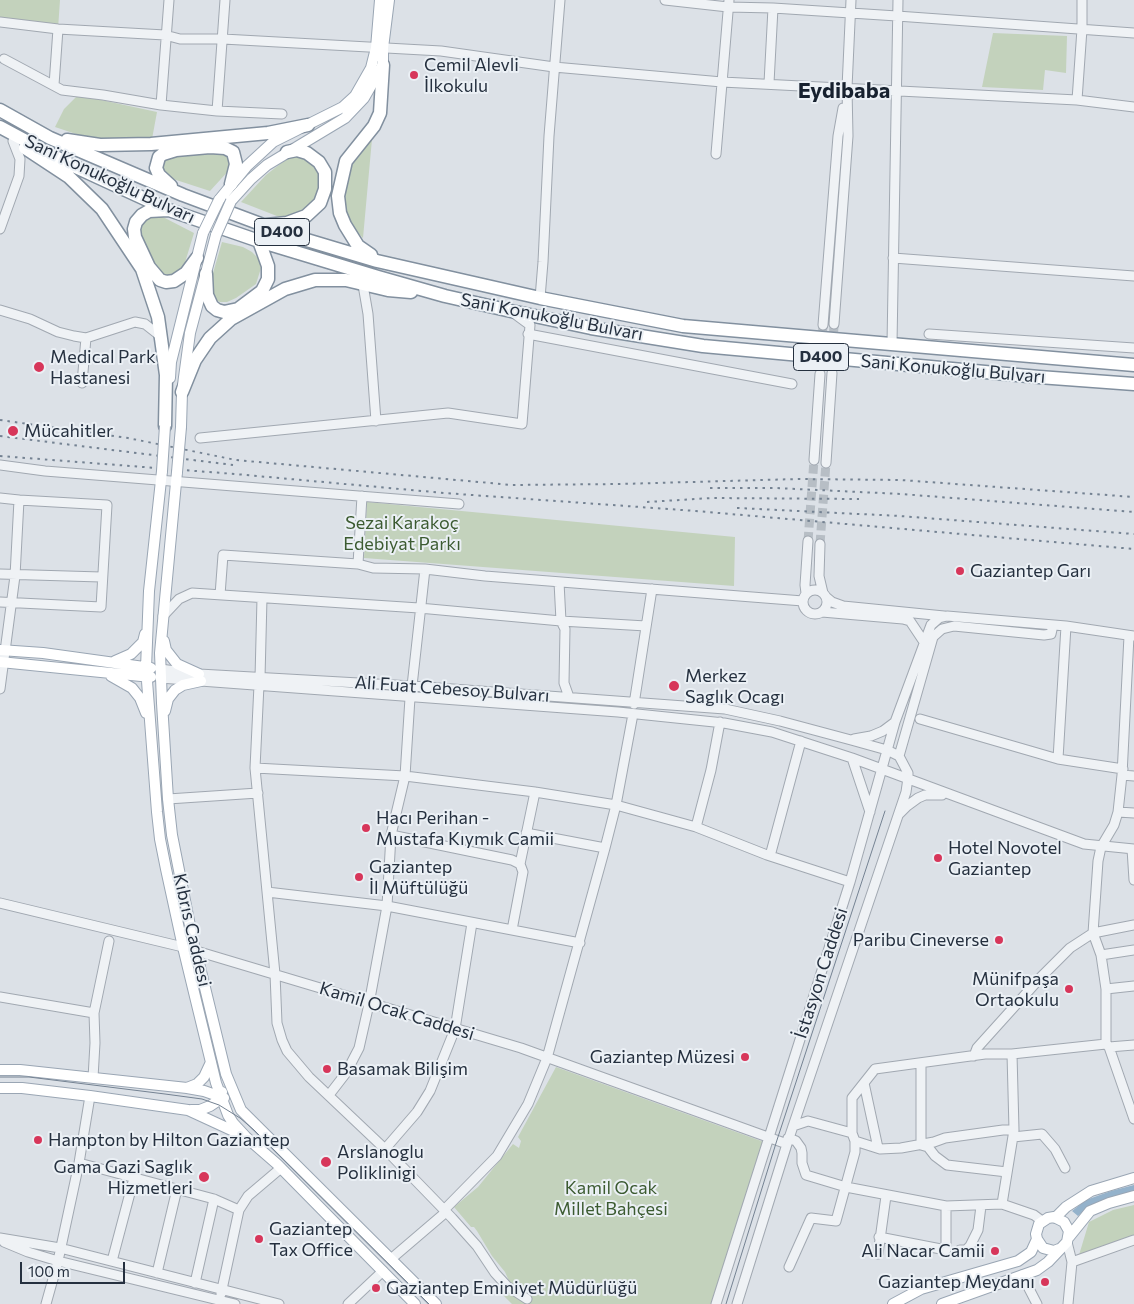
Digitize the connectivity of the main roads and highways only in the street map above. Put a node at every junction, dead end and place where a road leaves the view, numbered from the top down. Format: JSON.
{"nodes":[{"id":1,"x":380,"y":0,"type":"edge"},
{"id":2,"x":389,"y":0,"type":"edge"},
{"id":3,"x":379,"y":48,"type":"junction"},
{"id":4,"x":383,"y":65,"type":"junction"},
{"id":5,"x":0,"y":110,"type":"edge"},
{"id":6,"x":308,"y":125,"type":"junction"},
{"id":7,"x":0,"y":128,"type":"edge"},
{"id":8,"x":50,"y":138,"type":"junction"},
{"id":9,"x":287,"y":152,"type":"junction"},
{"id":10,"x":231,"y":184,"type":"junction"},
{"id":11,"x":183,"y":195,"type":"junction"},
{"id":12,"x":169,"y":210,"type":"junction"},
{"id":13,"x":263,"y":225,"type":"junction"},
{"id":14,"x":259,"y":242,"type":"junction"},
{"id":15,"x":197,"y":258,"type":"junction"},
{"id":16,"x":379,"y":261,"type":"junction"},
{"id":17,"x":206,"y":274,"type":"junction"},
{"id":18,"x":445,"y":296,"type":"junction"},
{"id":19,"x":1134,"y":365,"type":"edge"},
{"id":20,"x":1134,"y":384,"type":"edge"},
{"id":21,"x":182,"y":392,"type":"junction"},
{"id":22,"x":165,"y":426,"type":"junction"},
{"id":23,"x":147,"y":628,"type":"junction"},
{"id":24,"x":161,"y":631,"type":"junction"},
{"id":25,"x":2,"y":650,"type":"edge"},
{"id":26,"x":1,"y":662,"type":"edge"},
{"id":27,"x":113,"y":662,"type":"junction"},
{"id":28,"x":146,"y":672,"type":"junction"},
{"id":29,"x":104,"y":673,"type":"junction"},
{"id":30,"x":160,"y":674,"type":"junction"},
{"id":31,"x":163,"y":724,"type":"junction"},
{"id":32,"x":151,"y":725,"type":"junction"},
{"id":33,"x":211,"y":1060,"type":"junction"},
{"id":34,"x":0,"y":1070,"type":"edge"},
{"id":35,"x":226,"y":1074,"type":"junction"},
{"id":36,"x":0,"y":1088,"type":"edge"},
{"id":37,"x":187,"y":1088,"type":"junction"},
{"id":38,"x":220,"y":1095,"type":"junction"},
{"id":39,"x":188,"y":1110,"type":"junction"},
{"id":40,"x":241,"y":1110,"type":"junction"},
{"id":41,"x":246,"y":1137,"type":"junction"},
{"id":42,"x":1134,"y":1178,"type":"edge"},
{"id":43,"x":1134,"y":1196,"type":"edge"},
{"id":44,"x":1055,"y":1218,"type":"junction"},
{"id":45,"x":1036,"y":1239,"type":"junction"},
{"id":46,"x":1068,"y":1239,"type":"junction"},
{"id":47,"x":1059,"y":1249,"type":"junction"},
{"id":48,"x":963,"y":1301,"type":"edge"},
{"id":49,"x":415,"y":1304,"type":"edge"},
{"id":50,"x":436,"y":1304,"type":"edge"},
{"id":51,"x":893,"y":1304,"type":"edge"},
{"id":52,"x":942,"y":1304,"type":"edge"}],
"edges":[{"from":1,"to":3,"type":"main road"},
{"from":2,"to":3,"type":"main road"},
{"from":3,"to":4,"type":"main road"},
{"from":3,"to":6,"type":"main road"},
{"from":4,"to":9,"type":"main road","name":"Kıbrıs Caddesi"},
{"from":4,"to":16,"type":"highway"},
{"from":5,"to":8,"type":"highway","name":"Sani Konukoğlu Bulvarı","number":"D400"},
{"from":6,"to":8,"type":"highway"},
{"from":6,"to":10,"type":"main road"},
{"from":7,"to":12,"type":"highway","name":"Sani Konukoğlu Bulvarı","number":"D400"},
{"from":7,"to":22,"type":"highway"},
{"from":8,"to":11,"type":"highway","name":"Sani Konukoğlu Bulvarı","number":"D400"},
{"from":9,"to":13,"type":"highway"},
{"from":9,"to":17,"type":"main road","name":"Kıbrıs Caddesi","bridge":true},
{"from":10,"to":11,"type":"highway"},
{"from":10,"to":15,"type":"main road","bridge":true},
{"from":11,"to":13,"type":"highway","name":"Sani Konukoğlu Bulvarı","number":"D400"},
{"from":12,"to":14,"type":"highway","name":"Sani Konukoğlu Bulvarı","number":"D400"},
{"from":12,"to":15,"type":"highway"},
{"from":13,"to":16,"type":"highway","name":"Sani Konukoğlu Bulvarı","number":"D400"},
{"from":14,"to":17,"type":"highway"},
{"from":14,"to":18,"type":"highway","name":"Sani Konukoğlu Bulvarı","number":"D400"},
{"from":15,"to":22,"type":"main road"},
{"from":16,"to":19,"type":"highway","name":"Sani Konukoğlu Bulvarı","number":"D400"},
{"from":17,"to":21,"type":"main road","name":"Kıbrıs Caddesi"},
{"from":18,"to":20,"type":"highway","name":"Sani Konukoğlu Bulvarı","number":"D400"},
{"from":18,"to":21,"type":"highway"},
{"from":21,"to":24,"type":"main road","name":"Kıbrıs Caddesi","bridge":true},
{"from":22,"to":23,"type":"main road","bridge":true},
{"from":23,"to":27,"type":"main road"},
{"from":23,"to":28,"type":"main road"},
{"from":24,"to":30,"type":"main road","name":"Kıbrıs Caddesi"},
{"from":24,"to":31,"type":"main road"},
{"from":25,"to":27,"type":"main road","name":"Ali Fuat Cebesoy Bulvarı"},
{"from":26,"to":29,"type":"main road"},
{"from":27,"to":28,"type":"main road","name":"Ali Fuat Cebesoy Bulvarı"},
{"from":28,"to":29,"type":"main road"},
{"from":28,"to":30,"type":"main road","name":"Ali Fuat Cebesoy Bulvarı"},
{"from":28,"to":32,"type":"main road"},
{"from":29,"to":32,"type":"main road"},
{"from":30,"to":31,"type":"main road","name":"Kıbrıs Caddesi"},
{"from":31,"to":35,"type":"main road","name":"Kıbrıs Caddesi"},
{"from":32,"to":33,"type":"main road"},
{"from":33,"to":37,"type":"main road"},
{"from":33,"to":38,"type":"main road"},
{"from":34,"to":37,"type":"main road"},
{"from":35,"to":38,"type":"main road"},
{"from":35,"to":40,"type":"main road","name":"Kıbrıs Caddesi"},
{"from":36,"to":39,"type":"main road"},
{"from":37,"to":38,"type":"main road"},
{"from":38,"to":39,"type":"main road"},
{"from":38,"to":40,"type":"main road"},
{"from":38,"to":41,"type":"main road"},
{"from":39,"to":41,"type":"main road"},
{"from":40,"to":50,"type":"main road","name":"Kıbrıs Caddesi"},
{"from":41,"to":49,"type":"main road"},
{"from":42,"to":44,"type":"main road"},
{"from":43,"to":46,"type":"main road"},
{"from":44,"to":45,"type":"main road"},
{"from":44,"to":46,"type":"main road"},
{"from":45,"to":47,"type":"main road"},
{"from":45,"to":51,"type":"main road"},
{"from":46,"to":47,"type":"main road"},
{"from":47,"to":48,"type":"main road"},
{"from":48,"to":52,"type":"main road"}]}
